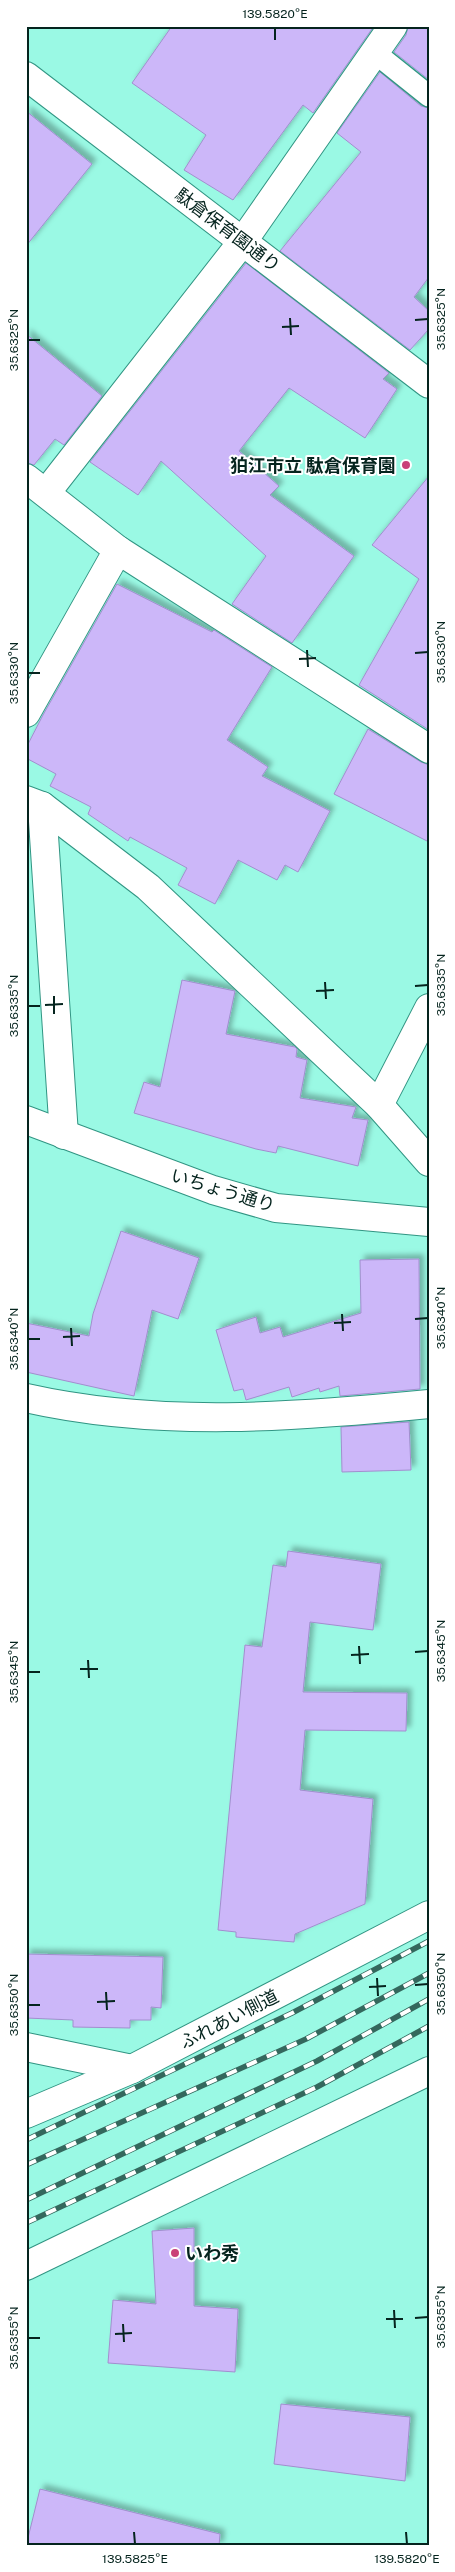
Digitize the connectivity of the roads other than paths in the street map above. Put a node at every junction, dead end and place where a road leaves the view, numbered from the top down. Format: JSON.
{"nodes":[{"id":1,"x":393,"y":26,"type":"edge"},
{"id":2,"x":374,"y":52,"type":"junction"},
{"id":3,"x":26,"y":76,"type":"edge"},
{"id":4,"x":429,"y":96,"type":"edge"},
{"id":5,"x":243,"y":241,"type":"junction"},
{"id":6,"x":429,"y":384,"type":"edge"},
{"id":7,"x":36,"y":486,"type":"edge"},
{"id":8,"x":118,"y":550,"type":"junction"},
{"id":9,"x":26,"y":713,"type":"edge"},
{"id":10,"x":429,"y":749,"type":"edge"},
{"id":11,"x":34,"y":803,"type":"edge"},
{"id":12,"x":429,"y":1008,"type":"edge"},
{"id":13,"x":380,"y":1105,"type":"junction"},
{"id":14,"x":26,"y":1120,"type":"edge"},
{"id":15,"x":64,"y":1135,"type":"junction"},
{"id":16,"x":429,"y":1162,"type":"edge"},
{"id":17,"x":429,"y":1222,"type":"edge"},
{"id":18,"x":26,"y":1398,"type":"edge"},
{"id":19,"x":429,"y":1404,"type":"edge"},
{"id":20,"x":429,"y":1915,"type":"edge"},
{"id":21,"x":26,"y":2047,"type":"edge"},
{"id":22,"x":132,"y":2069,"type":"junction"},
{"id":23,"x":429,"y":2071,"type":"edge"},
{"id":24,"x":26,"y":2114,"type":"edge"},
{"id":25,"x":26,"y":2266,"type":"edge"}],
"edges":[{"from":1,"to":2,"type":"street"},
{"from":2,"to":4,"type":"lane"},
{"from":2,"to":5,"type":"street"},
{"from":3,"to":5,"type":"street","name":"駄倉保育園通り"},
{"from":5,"to":6,"type":"street","name":"駄倉保育園通り"},
{"from":5,"to":7,"type":"street"},
{"from":7,"to":8,"type":"street"},
{"from":8,"to":9,"type":"street"},
{"from":8,"to":10,"type":"street"},
{"from":11,"to":13,"type":"street"},
{"from":11,"to":15,"type":"street"},
{"from":12,"to":13,"type":"street"},
{"from":13,"to":16,"type":"street"},
{"from":14,"to":15,"type":"street","name":"いちょう通り"},
{"from":15,"to":17,"type":"street","name":"いちょう通り"},
{"from":18,"to":19,"type":"street"},
{"from":20,"to":22,"type":"street","name":"ふれあい側道"},
{"from":21,"to":22,"type":"street"},
{"from":22,"to":24,"type":"street","name":"ふれあい側道"},
{"from":23,"to":25,"type":"street"}]}
